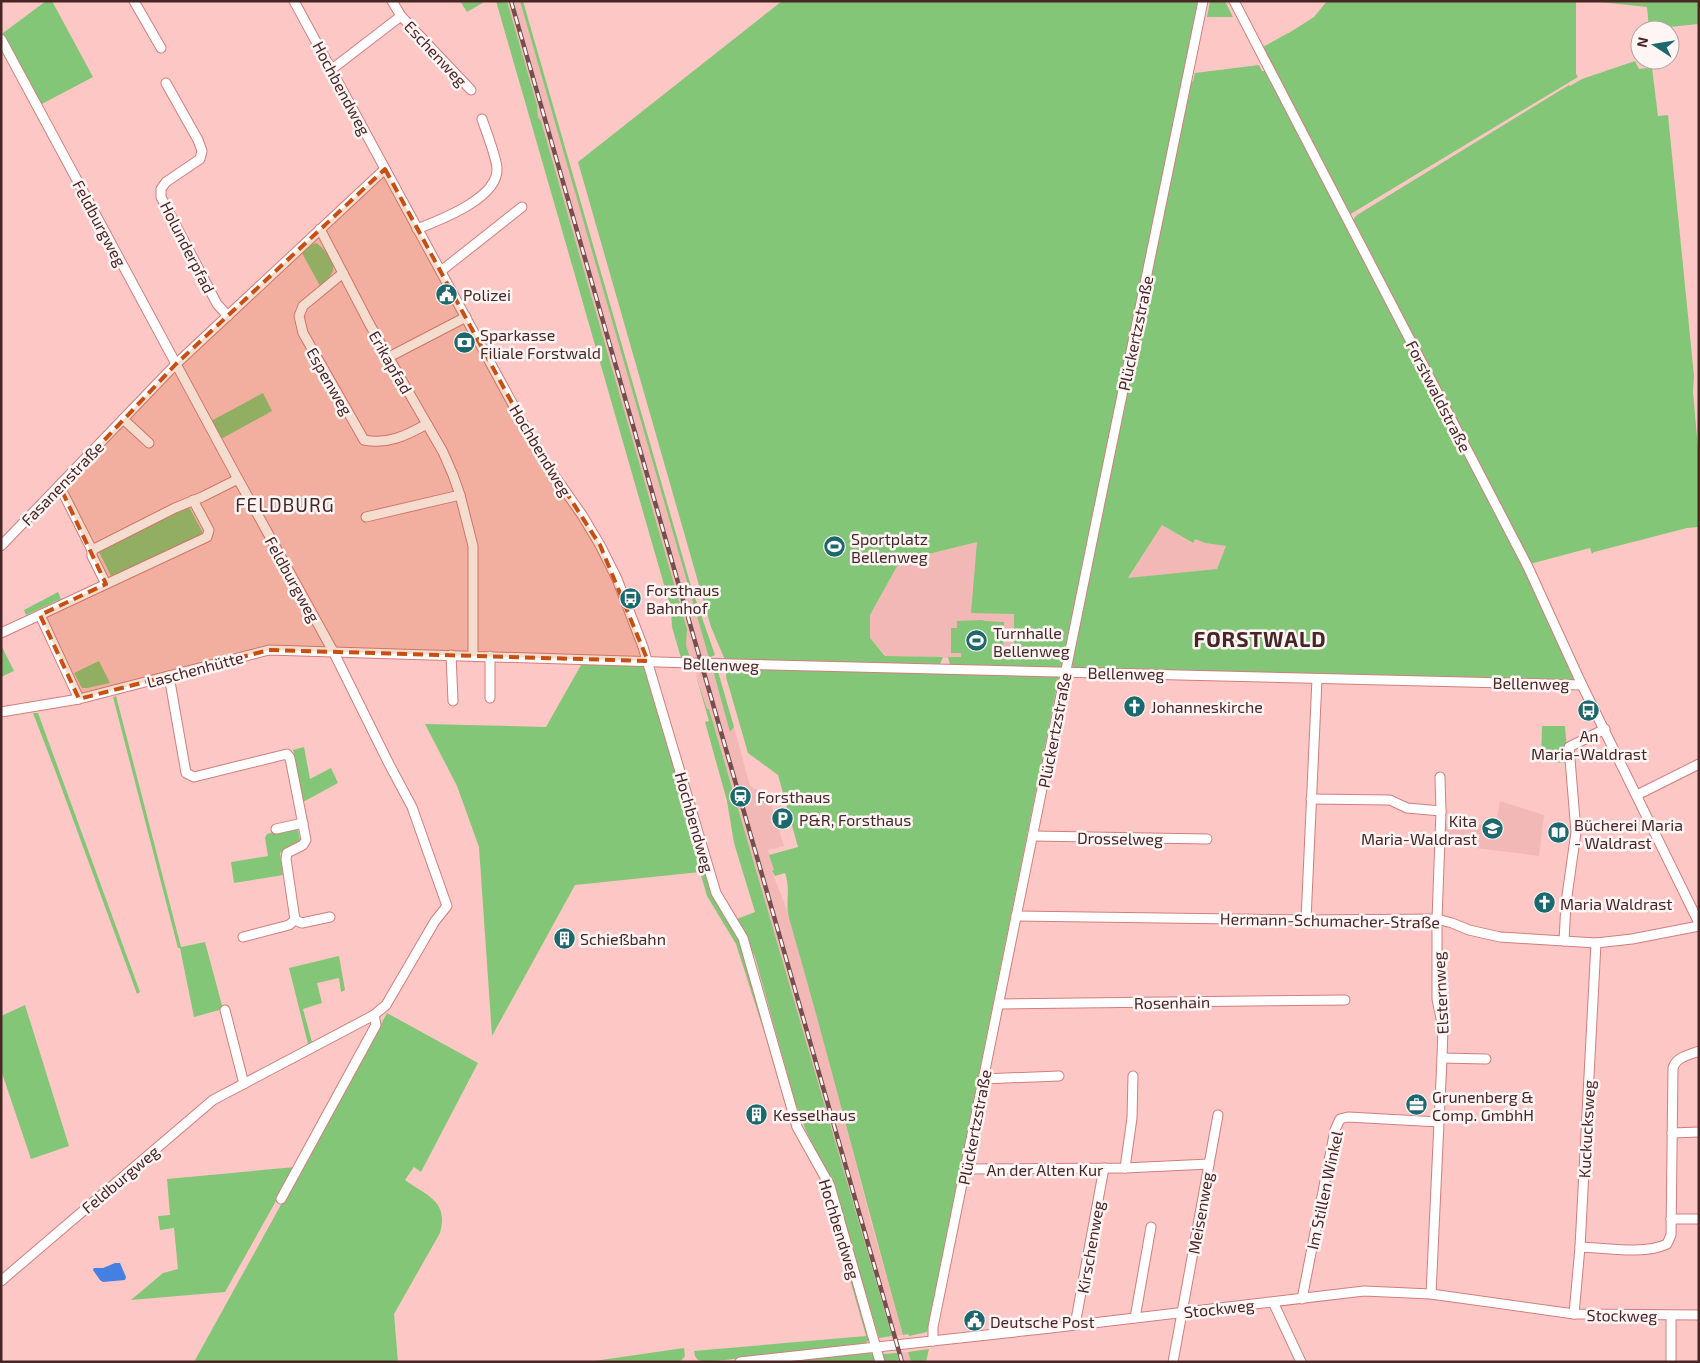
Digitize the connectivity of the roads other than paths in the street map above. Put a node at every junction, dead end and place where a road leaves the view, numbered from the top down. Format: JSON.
{"nodes":[{"id":1,"x":134,"y":1,"type":"edge"},
{"id":2,"x":294,"y":1,"type":"edge"},
{"id":3,"x":392,"y":1,"type":"edge"},
{"id":4,"x":1203,"y":1,"type":"edge"},
{"id":5,"x":1234,"y":1,"type":"edge"},
{"id":6,"x":401,"y":16,"type":"junction"},
{"id":7,"x":1,"y":39,"type":"edge"},
{"id":8,"x":162,"y":48,"type":"dead end"},
{"id":9,"x":332,"y":69,"type":"junction"},
{"id":10,"x":166,"y":82,"type":"dead end"},
{"id":11,"x":471,"y":90,"type":"dead end"},
{"id":12,"x":482,"y":119,"type":"dead end"},
{"id":13,"x":385,"y":169,"type":"junction"},
{"id":14,"x":522,"y":207,"type":"dead end"},
{"id":15,"x":320,"y":229,"type":"junction"},
{"id":16,"x":417,"y":229,"type":"junction"},
{"id":17,"x":441,"y":271,"type":"junction"},
{"id":18,"x":342,"y":273,"type":"junction"},
{"id":19,"x":466,"y":316,"type":"junction"},
{"id":20,"x":225,"y":318,"type":"junction"},
{"id":21,"x":389,"y":357,"type":"junction"},
{"id":22,"x":176,"y":364,"type":"junction"},
{"id":23,"x":123,"y":419,"type":"junction"},
{"id":24,"x":427,"y":424,"type":"junction"},
{"id":25,"x":149,"y":443,"type":"dead end"},
{"id":26,"x":238,"y":479,"type":"junction"},
{"id":27,"x":60,"y":487,"type":"junction"},
{"id":28,"x":460,"y":495,"type":"junction"},
{"id":29,"x":194,"y":500,"type":"junction"},
{"id":30,"x":366,"y":517,"type":"dead end"},
{"id":31,"x":1,"y":546,"type":"edge"},
{"id":32,"x":92,"y":550,"type":"junction"},
{"id":33,"x":106,"y":584,"type":"junction"},
{"id":34,"x":40,"y":616,"type":"junction"},
{"id":35,"x":1,"y":633,"type":"edge"},
{"id":36,"x":334,"y":652,"type":"junction"},
{"id":37,"x":392,"y":654,"type":"joint"},
{"id":38,"x":451,"y":655,"type":"junction"},
{"id":39,"x":474,"y":655,"type":"junction"},
{"id":40,"x":490,"y":656,"type":"junction"},
{"id":41,"x":648,"y":661,"type":"junction"},
{"id":42,"x":1066,"y":672,"type":"junction"},
{"id":43,"x":168,"y":676,"type":"junction"},
{"id":44,"x":1317,"y":679,"type":"junction"},
{"id":45,"x":1582,"y":685,"type":"junction"},
{"id":46,"x":490,"y":698,"type":"dead end"},
{"id":47,"x":79,"y":699,"type":"junction"},
{"id":48,"x":453,"y":701,"type":"dead end"},
{"id":49,"x":1,"y":712,"type":"edge"},
{"id":50,"x":1605,"y":729,"type":"junction"},
{"id":51,"x":1699,"y":764,"type":"edge"},
{"id":52,"x":1440,"y":778,"type":"dead end"},
{"id":53,"x":1636,"y":795,"type":"junction"},
{"id":54,"x":1311,"y":799,"type":"junction"},
{"id":55,"x":1441,"y":811,"type":"junction"},
{"id":56,"x":303,"y":823,"type":"junction"},
{"id":57,"x":276,"y":829,"type":"dead end"},
{"id":58,"x":1033,"y":836,"type":"junction"},
{"id":59,"x":1207,"y":839,"type":"dead end"},
{"id":60,"x":1016,"y":916,"type":"junction"},
{"id":61,"x":330,"y":917,"type":"dead end"},
{"id":62,"x":1437,"y":919,"type":"junction"},
{"id":63,"x":295,"y":920,"type":"junction"},
{"id":64,"x":1306,"y":920,"type":"junction"},
{"id":65,"x":1699,"y":924,"type":"edge"},
{"id":66,"x":243,"y":937,"type":"dead end"},
{"id":67,"x":1564,"y":941,"type":"junction"},
{"id":68,"x":1596,"y":943,"type":"junction"},
{"id":69,"x":1345,"y":1000,"type":"dead end"},
{"id":70,"x":998,"y":1004,"type":"junction"},
{"id":71,"x":225,"y":1010,"type":"dead end"},
{"id":72,"x":374,"y":1015,"type":"junction"},
{"id":73,"x":1699,"y":1051,"type":"edge"},
{"id":74,"x":1442,"y":1058,"type":"junction"},
{"id":75,"x":1486,"y":1059,"type":"dead end"},
{"id":76,"x":1060,"y":1076,"type":"dead end"},
{"id":77,"x":1133,"y":1076,"type":"dead end"},
{"id":78,"x":983,"y":1079,"type":"junction"},
{"id":79,"x":244,"y":1084,"type":"junction"},
{"id":80,"x":1218,"y":1115,"type":"dead end"},
{"id":81,"x":1439,"y":1122,"type":"junction"},
{"id":82,"x":1699,"y":1132,"type":"edge"},
{"id":83,"x":1672,"y":1134,"type":"junction"},
{"id":84,"x":1209,"y":1164,"type":"junction"},
{"id":85,"x":1104,"y":1168,"type":"junction"},
{"id":86,"x":1126,"y":1168,"type":"junction"},
{"id":87,"x":965,"y":1169,"type":"junction"},
{"id":88,"x":281,"y":1199,"type":"dead end"},
{"id":89,"x":1699,"y":1218,"type":"edge"},
{"id":90,"x":1671,"y":1219,"type":"junction"},
{"id":91,"x":1151,"y":1227,"type":"dead end"},
{"id":92,"x":1580,"y":1247,"type":"junction"},
{"id":93,"x":1,"y":1280,"type":"edge"},
{"id":94,"x":1431,"y":1294,"type":"junction"},
{"id":95,"x":1302,"y":1299,"type":"junction"},
{"id":96,"x":1273,"y":1302,"type":"junction"},
{"id":97,"x":1183,"y":1312,"type":"junction"},
{"id":98,"x":1574,"y":1314,"type":"junction"},
{"id":99,"x":1671,"y":1316,"type":"junction"},
{"id":100,"x":1699,"y":1316,"type":"edge"},
{"id":101,"x":1135,"y":1318,"type":"junction"},
{"id":102,"x":1075,"y":1325,"type":"junction"},
{"id":103,"x":933,"y":1341,"type":"junction"},
{"id":104,"x":875,"y":1347,"type":"junction"},
{"id":105,"x":740,"y":1362,"type":"edge"},
{"id":106,"x":880,"y":1362,"type":"edge"},
{"id":107,"x":1174,"y":1362,"type":"edge"},
{"id":108,"x":1301,"y":1362,"type":"edge"},
{"id":109,"x":1671,"y":1362,"type":"edge"}],
"edges":[{"from":1,"to":8,"type":"street"},
{"from":2,"to":9,"type":"street","name":"Hochbendweg"},
{"from":3,"to":6,"type":"street","name":"Eschenweg"},
{"from":4,"to":42,"type":"street","name":"Plückertzstraße"},
{"from":5,"to":45,"type":"street","name":"Forstwaldstraße"},
{"from":6,"to":9,"type":"street","name":"Eschenweg"},
{"from":6,"to":11,"type":"street","name":"Eschenweg"},
{"from":7,"to":22,"type":"street","name":"Feldburgweg"},
{"from":9,"to":13,"type":"street","name":"Hochbendweg"},
{"from":10,"to":20,"type":"street","name":"Holunderpfad"},
{"from":12,"to":16,"type":"street"},
{"from":13,"to":15,"type":"street"},
{"from":13,"to":16,"type":"street","name":"Hochbendweg"},
{"from":14,"to":17,"type":"street"},
{"from":15,"to":18,"type":"street","name":"Erikapfad"},
{"from":15,"to":20,"type":"street"},
{"from":16,"to":17,"type":"street","name":"Hochbendweg"},
{"from":17,"to":19,"type":"street","name":"Hochbendweg"},
{"from":18,"to":21,"type":"street","name":"Erikapfad"},
{"from":18,"to":24,"type":"street","name":"Espenweg"},
{"from":19,"to":21,"type":"street"},
{"from":19,"to":41,"type":"street","name":"Hochbendweg"},
{"from":20,"to":22,"type":"street","name":"Fasanenstraße"},
{"from":21,"to":24,"type":"street","name":"Erikapfad"},
{"from":22,"to":23,"type":"street","name":"Fasanenstraße"},
{"from":22,"to":26,"type":"street","name":"Feldburgweg"},
{"from":23,"to":25,"type":"street"},
{"from":23,"to":27,"type":"street","name":"Fasanenstraße"},
{"from":24,"to":28,"type":"street","name":"Erikapfad"},
{"from":26,"to":29,"type":"street"},
{"from":26,"to":36,"type":"street","name":"Feldburgweg"},
{"from":27,"to":31,"type":"street","name":"Fasanenstraße"},
{"from":27,"to":32,"type":"street"},
{"from":28,"to":30,"type":"street"},
{"from":28,"to":39,"type":"street","name":"Erikapfad"},
{"from":29,"to":32,"type":"street"},
{"from":29,"to":33,"type":"street"},
{"from":32,"to":33,"type":"street"},
{"from":33,"to":34,"type":"street"},
{"from":34,"to":35,"type":"street"},
{"from":34,"to":47,"type":"street"},
{"from":36,"to":37,"type":"street","name":"Laschenhütte"},
{"from":36,"to":43,"type":"street","name":"Laschenhütte"},
{"from":36,"to":72,"type":"street","name":"Feldburgweg"},
{"from":37,"to":38,"type":"street","name":"Bellenweg"},
{"from":38,"to":39,"type":"street","name":"Bellenweg"},
{"from":38,"to":48,"type":"street"},
{"from":39,"to":40,"type":"street","name":"Bellenweg"},
{"from":40,"to":41,"type":"street","name":"Bellenweg"},
{"from":40,"to":46,"type":"street"},
{"from":41,"to":42,"type":"street","name":"Bellenweg"},
{"from":41,"to":104,"type":"street","name":"Hochbendweg"},
{"from":42,"to":44,"type":"street","name":"Bellenweg"},
{"from":42,"to":58,"type":"street","name":"Plückertzstraße"},
{"from":43,"to":47,"type":"street","name":"Laschenhütte"},
{"from":43,"to":56,"type":"street"},
{"from":44,"to":45,"type":"street","name":"Bellenweg"},
{"from":44,"to":54,"type":"street"},
{"from":45,"to":50,"type":"street","name":"Forstwaldstraße"},
{"from":47,"to":49,"type":"street","name":"Laschenhütte"},
{"from":50,"to":53,"type":"street","name":"Forstwaldstraße"},
{"from":50,"to":67,"type":"street"},
{"from":51,"to":53,"type":"street"},
{"from":52,"to":55,"type":"street","name":"Elsternweg"},
{"from":53,"to":65,"type":"street","name":"Forstwaldstraße"},
{"from":54,"to":55,"type":"street"},
{"from":54,"to":64,"type":"street"},
{"from":55,"to":62,"type":"street","name":"Elsternweg"},
{"from":56,"to":57,"type":"street"},
{"from":56,"to":63,"type":"street"},
{"from":58,"to":59,"type":"street","name":"Drosselweg"},
{"from":58,"to":60,"type":"street","name":"Plückertzstraße"},
{"from":60,"to":64,"type":"street","name":"Hermann-Schumacher-Straße"},
{"from":60,"to":70,"type":"street","name":"Plückertzstraße"},
{"from":61,"to":63,"type":"street"},
{"from":62,"to":64,"type":"street","name":"Hermann-Schumacher-Straße"},
{"from":62,"to":67,"type":"street","name":"Hermann-Schumacher-Straße"},
{"from":62,"to":74,"type":"street","name":"Elsternweg"},
{"from":63,"to":66,"type":"street"},
{"from":65,"to":68,"type":"street","name":"Hermann-Schumacher-Straße"},
{"from":67,"to":68,"type":"street","name":"Hermann-Schumacher-Straße"},
{"from":68,"to":92,"type":"street","name":"Kuckucksweg"},
{"from":69,"to":70,"type":"street","name":"Rosenhain"},
{"from":70,"to":78,"type":"street","name":"Plückertzstraße"},
{"from":71,"to":79,"type":"street"},
{"from":72,"to":79,"type":"street","name":"Feldburgweg"},
{"from":72,"to":88,"type":"street"},
{"from":73,"to":83,"type":"street"},
{"from":74,"to":75,"type":"street","name":"Elsternweg"},
{"from":74,"to":81,"type":"street","name":"Elsternweg"},
{"from":76,"to":78,"type":"street"},
{"from":77,"to":86,"type":"street","name":"An der Alten Kur"},
{"from":78,"to":87,"type":"street","name":"Plückertzstraße"},
{"from":79,"to":93,"type":"street","name":"Feldburgweg"},
{"from":80,"to":84,"type":"street","name":"Meisenweg"},
{"from":81,"to":94,"type":"street","name":"Elsternweg"},
{"from":81,"to":95,"type":"street","name":"Im Stillen Winkel"},
{"from":82,"to":83,"type":"street"},
{"from":83,"to":90,"type":"street"},
{"from":84,"to":86,"type":"street","name":"An der Alten Kur"},
{"from":84,"to":97,"type":"street","name":"Meisenweg"},
{"from":85,"to":86,"type":"street","name":"An der Alten Kur"},
{"from":85,"to":87,"type":"street","name":"An der Alten Kur"},
{"from":85,"to":102,"type":"street","name":"Kirschenweg"},
{"from":87,"to":103,"type":"street","name":"Plückertzstraße"},
{"from":89,"to":90,"type":"street"},
{"from":90,"to":92,"type":"street"},
{"from":91,"to":101,"type":"street"},
{"from":92,"to":98,"type":"street","name":"Kuckucksweg"},
{"from":94,"to":95,"type":"street","name":"Stockweg"},
{"from":94,"to":98,"type":"street","name":"Stockweg"},
{"from":95,"to":96,"type":"street","name":"Stockweg"},
{"from":96,"to":97,"type":"street","name":"Stockweg"},
{"from":96,"to":108,"type":"street"},
{"from":97,"to":101,"type":"street","name":"Stockweg"},
{"from":97,"to":107,"type":"street","name":"Meisenweg"},
{"from":98,"to":99,"type":"street","name":"Stockweg"},
{"from":99,"to":100,"type":"street","name":"Stockweg"},
{"from":99,"to":109,"type":"street"},
{"from":101,"to":102,"type":"street","name":"Stockweg"},
{"from":102,"to":103,"type":"street","name":"Stockweg"},
{"from":103,"to":104,"type":"street","name":"Stockweg"},
{"from":104,"to":105,"type":"street","name":"Stockweg"},
{"from":104,"to":106,"type":"street"}]}
